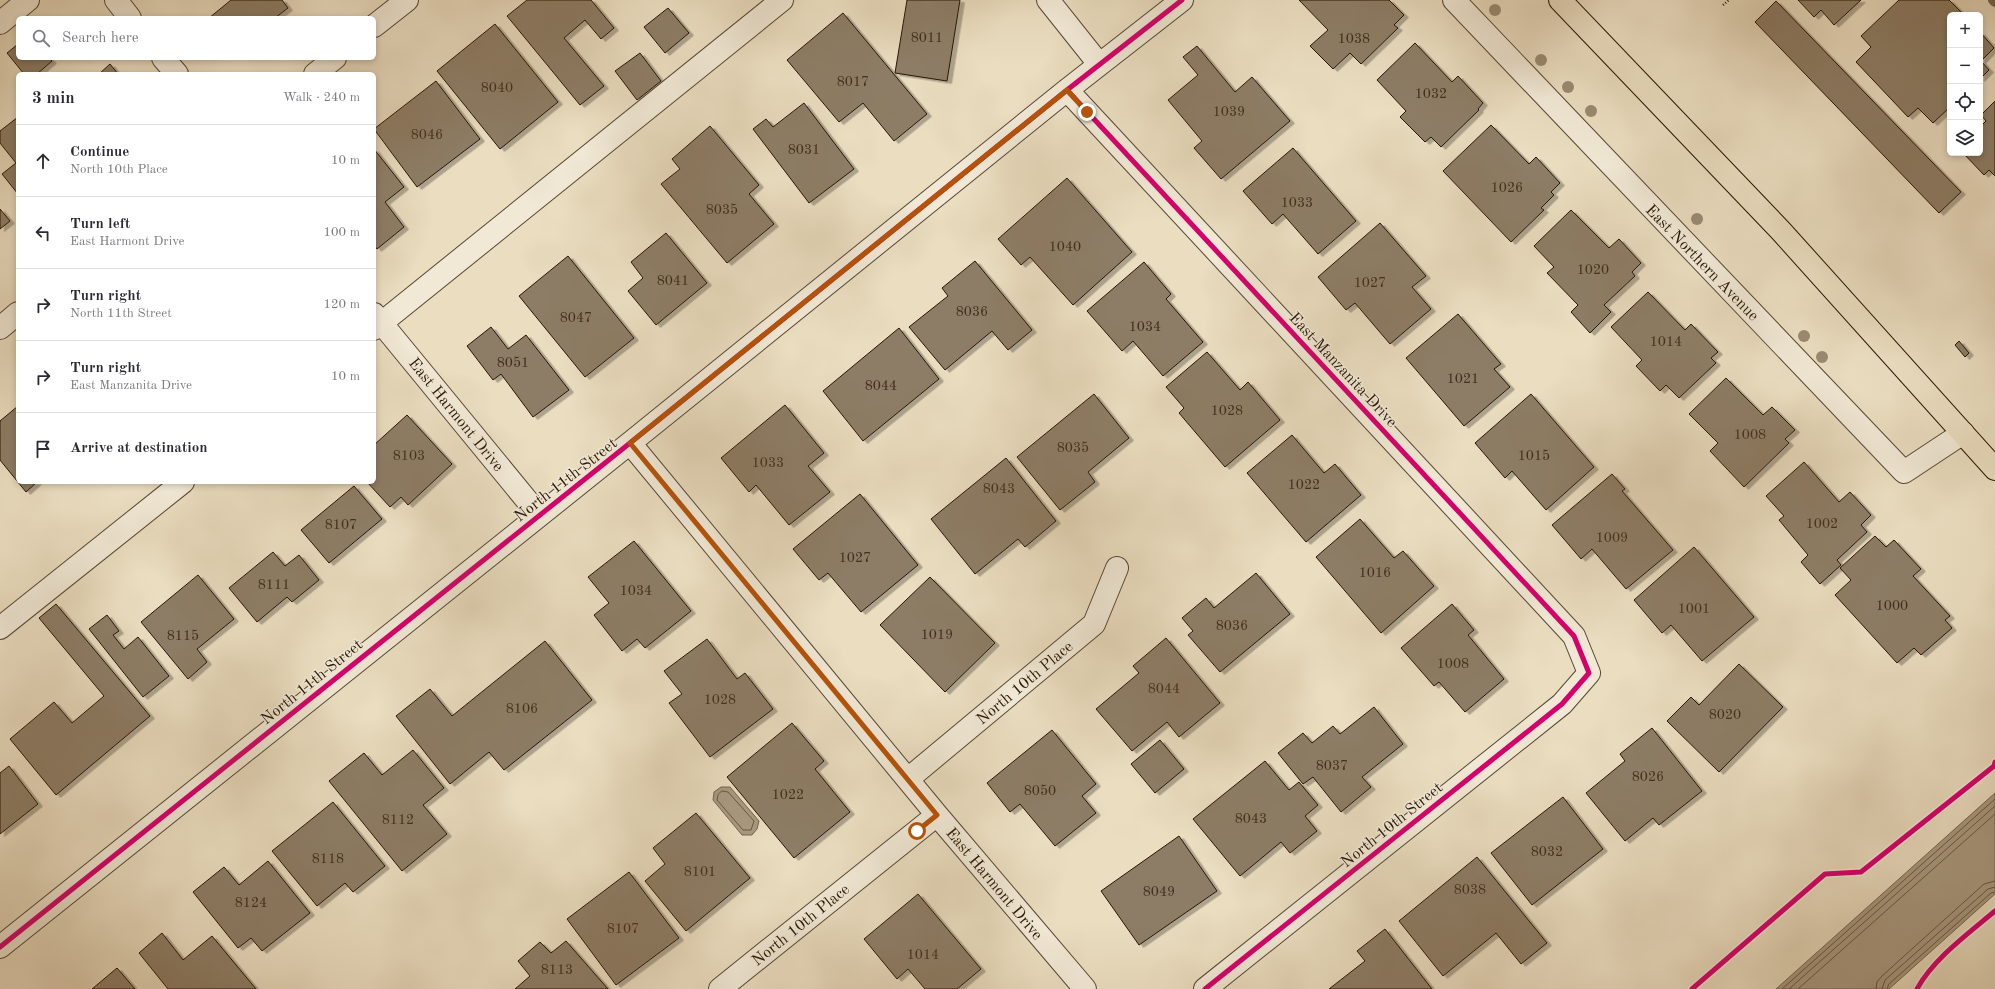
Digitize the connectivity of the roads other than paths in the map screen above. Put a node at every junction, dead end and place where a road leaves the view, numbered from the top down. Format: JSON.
{"nodes":[{"id":1,"x":28,"y":0,"type":"edge"},
{"id":2,"x":116,"y":0,"type":"edge"},
{"id":3,"x":407,"y":0,"type":"edge"},
{"id":4,"x":782,"y":0,"type":"edge"},
{"id":5,"x":1048,"y":0,"type":"edge"},
{"id":6,"x":1182,"y":0,"type":"edge"},
{"id":7,"x":1454,"y":0,"type":"edge"},
{"id":8,"x":1560,"y":0,"type":"edge"},
{"id":9,"x":128,"y":16,"type":"edge"},
{"id":10,"x":0,"y":23,"type":"edge"},
{"id":11,"x":376,"y":24,"type":"edge"},
{"id":12,"x":165,"y":60,"type":"edge"},
{"id":13,"x":332,"y":60,"type":"edge"},
{"id":14,"x":1099,"y":64,"type":"junction"},
{"id":15,"x":174,"y":72,"type":"edge"},
{"id":16,"x":318,"y":72,"type":"edge"},
{"id":17,"x":1067,"y":90,"type":"junction"},
{"id":18,"x":16,"y":315,"type":"edge"},
{"id":19,"x":376,"y":322,"type":"edge"},
{"id":20,"x":0,"y":328,"type":"edge"},
{"id":21,"x":1963,"y":432,"type":"junction"},
{"id":22,"x":630,"y":443,"type":"junction"},
{"id":23,"x":1995,"y":469,"type":"edge"},
{"id":24,"x":180,"y":484,"type":"edge"},
{"id":25,"x":539,"y":515,"type":"junction"},
{"id":26,"x":1117,"y":568,"type":"dead end"},
{"id":27,"x":0,"y":628,"type":"edge"},
{"id":28,"x":1589,"y":673,"type":"joint"},
{"id":29,"x":908,"y":779,"type":"junction"},
{"id":30,"x":937,"y":815,"type":"junction"},
{"id":31,"x":0,"y":947,"type":"edge"},
{"id":32,"x":720,"y":989,"type":"edge"},
{"id":33,"x":1085,"y":989,"type":"edge"},
{"id":34,"x":1205,"y":989,"type":"edge"}],
"edges":[{"from":1,"to":10,"type":"street"},
{"from":2,"to":9,"type":"street"},
{"from":3,"to":11,"type":"street"},
{"from":4,"to":19,"type":"street"},
{"from":5,"to":14,"type":"street"},
{"from":6,"to":14,"type":"street","name":"North 11th Street"},
{"from":7,"to":21,"type":"street","name":"East Northern Avenue"},
{"from":8,"to":21,"type":"main road"},
{"from":12,"to":15,"type":"street"},
{"from":13,"to":16,"type":"street"},
{"from":14,"to":17,"type":"street","name":"North 11th Street"},
{"from":17,"to":22,"type":"street","name":"North 11th Street"},
{"from":17,"to":28,"type":"street","name":"East Manzanita Drive"},
{"from":18,"to":20,"type":"street"},
{"from":19,"to":25,"type":"street","name":"East Harmont Drive"},
{"from":21,"to":23,"type":"main road"},
{"from":22,"to":25,"type":"street","name":"North 11th Street"},
{"from":22,"to":29,"type":"street","name":"East Harmont Drive"},
{"from":24,"to":27,"type":"street"},
{"from":25,"to":31,"type":"street","name":"North 11th Street"},
{"from":26,"to":29,"type":"street","name":"North 10th Place"},
{"from":28,"to":34,"type":"street","name":"North 10th Street"},
{"from":29,"to":30,"type":"street","name":"East Harmont Drive"},
{"from":30,"to":32,"type":"street","name":"North 10th Place"},
{"from":30,"to":33,"type":"street","name":"East Harmont Drive"}]}
